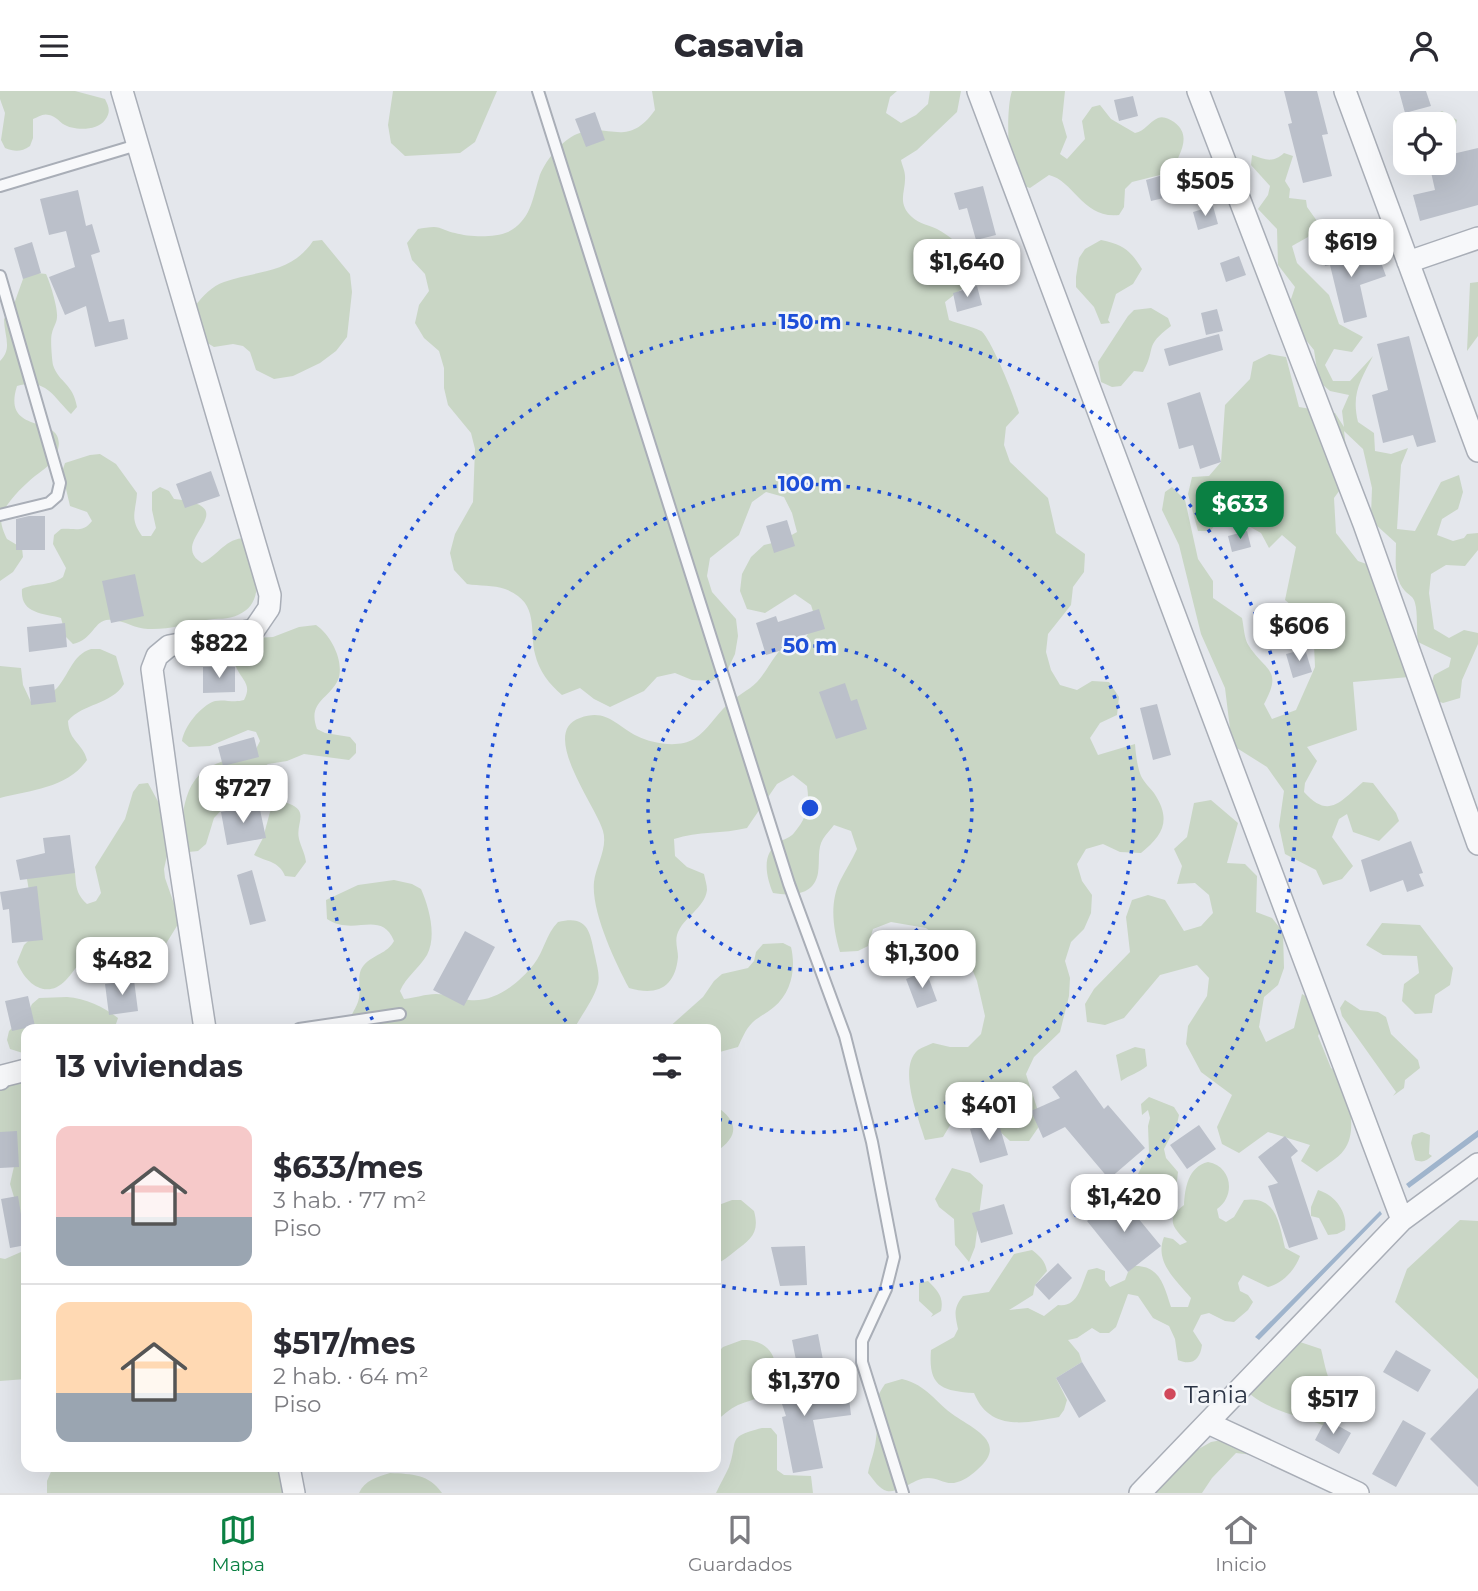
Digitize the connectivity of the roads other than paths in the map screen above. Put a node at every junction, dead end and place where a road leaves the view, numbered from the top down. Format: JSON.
{"nodes":[{"id":1,"x":122,"y":91,"type":"edge"},
{"id":2,"x":538,"y":91,"type":"edge"},
{"id":3,"x":978,"y":91,"type":"edge"},
{"id":4,"x":1198,"y":91,"type":"edge"},
{"id":5,"x":1345,"y":91,"type":"edge"},
{"id":6,"x":138,"y":145,"type":"junction"},
{"id":7,"x":0,"y":186,"type":"edge"},
{"id":8,"x":1478,"y":238,"type":"edge"},
{"id":9,"x":1408,"y":262,"type":"junction"},
{"id":10,"x":0,"y":276,"type":"edge"},
{"id":11,"x":1478,"y":451,"type":"edge"},
{"id":12,"x":0,"y":515,"type":"edge"},
{"id":13,"x":1478,"y":844,"type":"edge"},
{"id":14,"x":400,"y":1014,"type":"dead end"},
{"id":15,"x":204,"y":1024,"type":"edge"},
{"id":16,"x":333,"y":1024,"type":"edge"},
{"id":17,"x":21,"y":1071,"type":"edge"},
{"id":18,"x":1,"y":1073,"type":"edge"},
{"id":19,"x":1478,"y":1164,"type":"edge"},
{"id":20,"x":1402,"y":1220,"type":"junction"},
{"id":21,"x":1208,"y":1423,"type":"junction"},
{"id":22,"x":290,"y":1472,"type":"edge"},
{"id":23,"x":294,"y":1493,"type":"edge"},
{"id":24,"x":903,"y":1493,"type":"edge"},
{"id":25,"x":1140,"y":1493,"type":"edge"},
{"id":26,"x":1358,"y":1493,"type":"edge"}],
"edges":[{"from":1,"to":6,"type":"street"},
{"from":2,"to":24,"type":"lane"},
{"from":3,"to":20,"type":"street"},
{"from":4,"to":13,"type":"street"},
{"from":5,"to":9,"type":"street"},
{"from":6,"to":7,"type":"lane"},
{"from":6,"to":15,"type":"street"},
{"from":8,"to":9,"type":"street"},
{"from":9,"to":11,"type":"street"},
{"from":10,"to":12,"type":"lane"},
{"from":14,"to":16,"type":"lane"},
{"from":17,"to":18,"type":"street"},
{"from":19,"to":20,"type":"street"},
{"from":20,"to":21,"type":"street"},
{"from":21,"to":25,"type":"street"},
{"from":21,"to":26,"type":"street"},
{"from":22,"to":23,"type":"street"}]}
